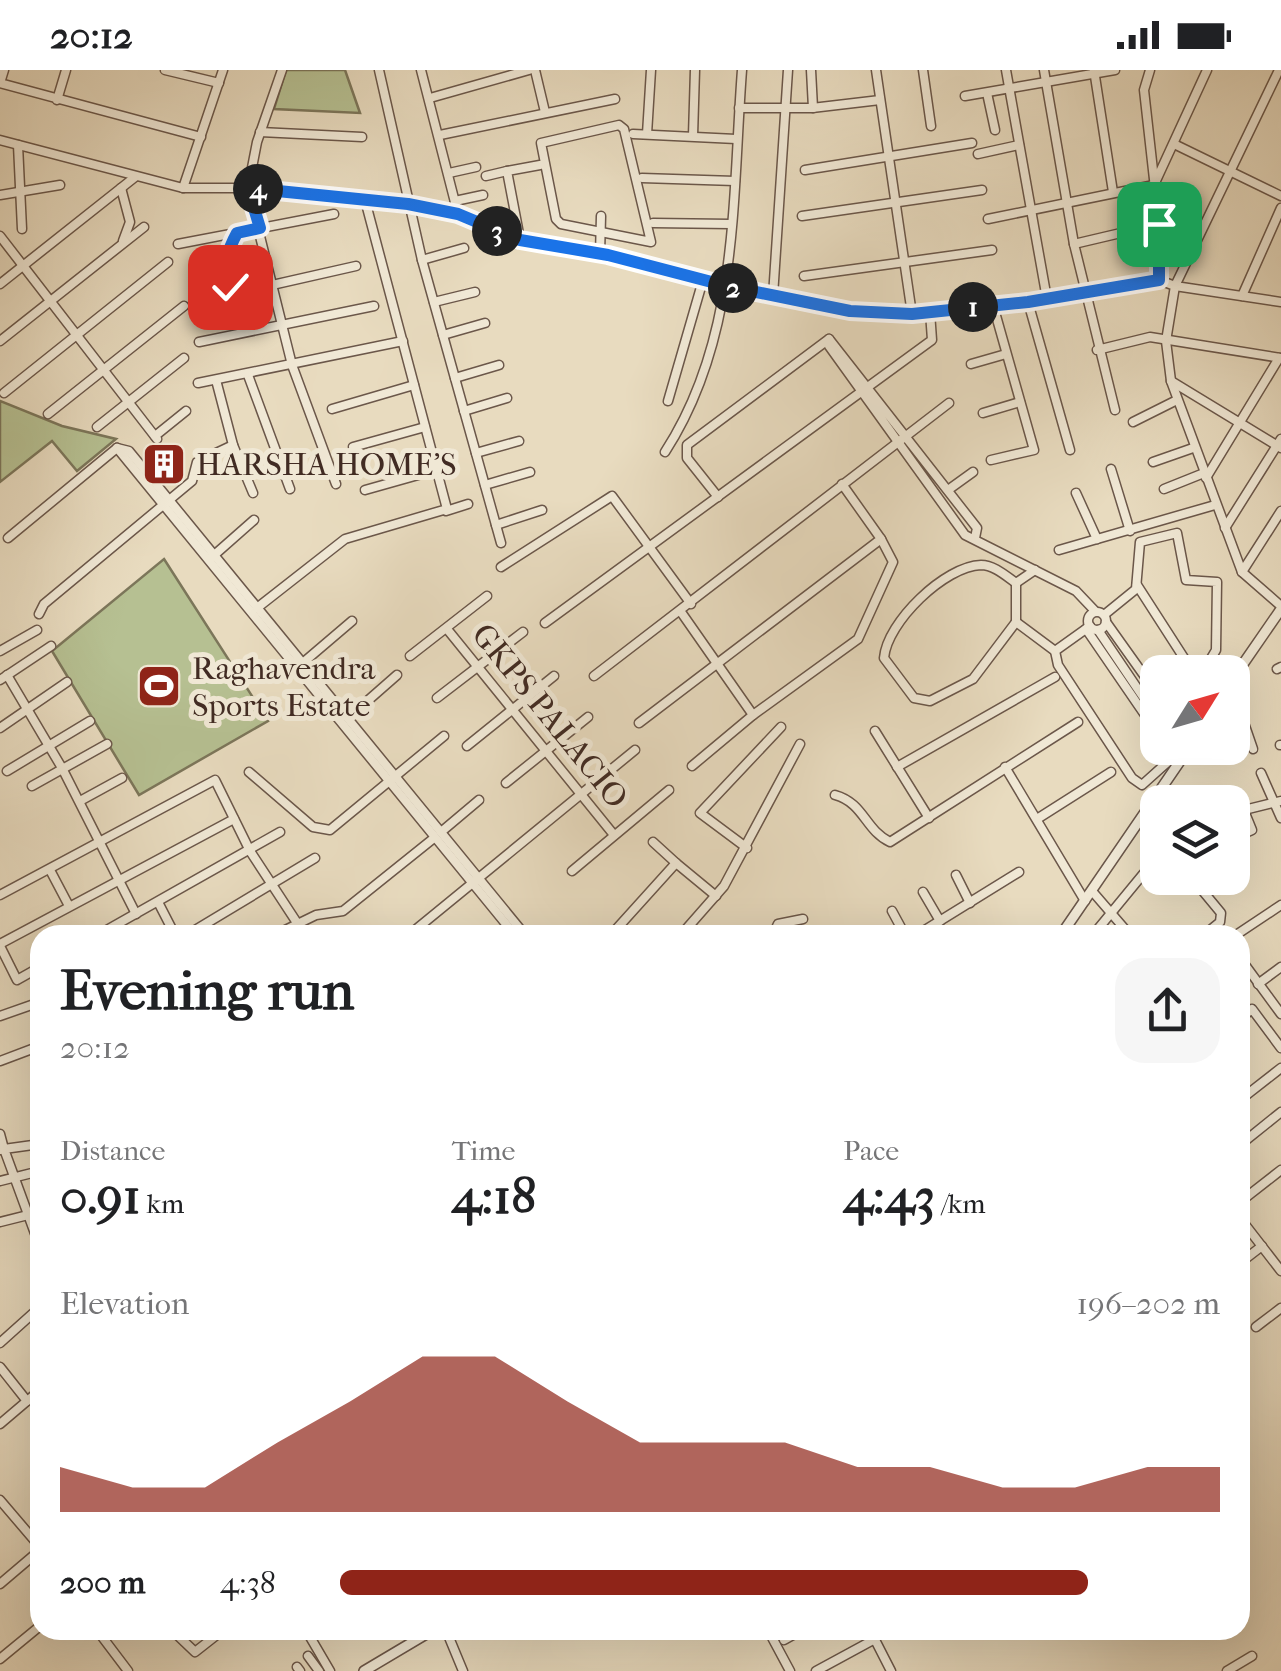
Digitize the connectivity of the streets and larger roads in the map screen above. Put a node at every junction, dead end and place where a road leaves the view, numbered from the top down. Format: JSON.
{"nodes":[{"id":1,"x":4,"y":70,"type":"edge"},
{"id":2,"x":66,"y":70,"type":"edge"},
{"id":3,"x":167,"y":70,"type":"edge"},
{"id":4,"x":223,"y":70,"type":"edge"},
{"id":5,"x":282,"y":70,"type":"edge"},
{"id":6,"x":379,"y":70,"type":"edge"},
{"id":7,"x":421,"y":70,"type":"edge"},
{"id":8,"x":532,"y":70,"type":"edge"},
{"id":9,"x":651,"y":70,"type":"edge"},
{"id":10,"x":695,"y":70,"type":"edge"},
{"id":11,"x":742,"y":70,"type":"edge"},
{"id":12,"x":788,"y":70,"type":"edge"},
{"id":13,"x":811,"y":70,"type":"edge"},
{"id":14,"x":876,"y":70,"type":"edge"},
{"id":15,"x":923,"y":70,"type":"edge"},
{"id":16,"x":1006,"y":70,"type":"edge"},
{"id":17,"x":1044,"y":70,"type":"edge"},
{"id":18,"x":1115,"y":70,"type":"edge"},
{"id":19,"x":1141,"y":70,"type":"edge"},
{"id":20,"x":1150,"y":70,"type":"edge"},
{"id":21,"x":1207,"y":70,"type":"edge"},
{"id":22,"x":1280,"y":70,"type":"edge"},
{"id":23,"x":1094,"y":72,"type":"edge"},
{"id":24,"x":1046,"y":82,"type":"junction"},
{"id":25,"x":219,"y":83,"type":"junction"},
{"id":26,"x":1009,"y":89,"type":"junction"},
{"id":27,"x":1144,"y":90,"type":"junction"},
{"id":28,"x":987,"y":92,"type":"junction"},
{"id":29,"x":965,"y":96,"type":"dead end"},
{"id":30,"x":430,"y":98,"type":"junction"},
{"id":31,"x":615,"y":98,"type":"dead end"},
{"id":32,"x":57,"y":100,"type":"junction"},
{"id":33,"x":880,"y":100,"type":"junction"},
{"id":34,"x":739,"y":108,"type":"junction"},
{"id":35,"x":786,"y":108,"type":"junction"},
{"id":36,"x":814,"y":108,"type":"junction"},
{"id":37,"x":545,"y":112,"type":"junction"},
{"id":38,"x":931,"y":126,"type":"dead end"},
{"id":39,"x":995,"y":130,"type":"dead end"},
{"id":40,"x":260,"y":132,"type":"junction"},
{"id":41,"x":633,"y":134,"type":"dead end"},
{"id":42,"x":647,"y":134,"type":"junction"},
{"id":43,"x":440,"y":135,"type":"junction"},
{"id":44,"x":693,"y":136,"type":"junction"},
{"id":45,"x":202,"y":137,"type":"junction"},
{"id":46,"x":362,"y":137,"type":"dead end"},
{"id":47,"x":736,"y":139,"type":"junction"},
{"id":48,"x":0,"y":140,"type":"edge"},
{"id":49,"x":972,"y":143,"type":"dead end"},
{"id":50,"x":1174,"y":144,"type":"junction"},
{"id":51,"x":18,"y":145,"type":"junction"},
{"id":52,"x":1019,"y":146,"type":"junction"},
{"id":53,"x":978,"y":154,"type":"dead end"},
{"id":54,"x":888,"y":157,"type":"junction"},
{"id":55,"x":540,"y":165,"type":"dead end"},
{"id":56,"x":476,"y":167,"type":"dead end"},
{"id":57,"x":805,"y":170,"type":"dead end"},
{"id":58,"x":507,"y":171,"type":"junction"},
{"id":59,"x":1230,"y":172,"type":"junction"},
{"id":60,"x":449,"y":173,"type":"junction"},
{"id":61,"x":486,"y":176,"type":"dead end"},
{"id":62,"x":135,"y":177,"type":"junction"},
{"id":63,"x":642,"y":178,"type":"dead end"},
{"id":64,"x":735,"y":181,"type":"junction"},
{"id":65,"x":60,"y":185,"type":"dead end"},
{"id":66,"x":1154,"y":186,"type":"junction"},
{"id":67,"x":121,"y":188,"type":"junction"},
{"id":68,"x":183,"y":188,"type":"junction"},
{"id":69,"x":248,"y":188,"type":"junction"},
{"id":70,"x":982,"y":190,"type":"dead end"},
{"id":71,"x":20,"y":192,"type":"junction"},
{"id":72,"x":1113,"y":192,"type":"junction"},
{"id":73,"x":0,"y":195,"type":"edge"},
{"id":74,"x":484,"y":195,"type":"dead end"},
{"id":75,"x":1281,"y":196,"type":"edge"},
{"id":76,"x":365,"y":200,"type":"junction"},
{"id":77,"x":455,"y":201,"type":"junction"},
{"id":78,"x":1066,"y":203,"type":"junction"},
{"id":79,"x":408,"y":204,"type":"junction"},
{"id":80,"x":896,"y":205,"type":"junction"},
{"id":81,"x":1281,"y":208,"type":"edge"},
{"id":82,"x":1030,"y":210,"type":"junction"},
{"id":83,"x":334,"y":214,"type":"dead end"},
{"id":84,"x":458,"y":214,"type":"junction"},
{"id":85,"x":601,"y":216,"type":"dead end"},
{"id":86,"x":802,"y":216,"type":"dead end"},
{"id":87,"x":988,"y":219,"type":"dead end"},
{"id":88,"x":654,"y":223,"type":"dead end"},
{"id":89,"x":730,"y":224,"type":"junction"},
{"id":90,"x":1159,"y":224,"type":"junction"},
{"id":91,"x":144,"y":227,"type":"dead end"},
{"id":92,"x":260,"y":228,"type":"junction"},
{"id":93,"x":22,"y":230,"type":"dead end"},
{"id":94,"x":603,"y":232,"type":"junction"},
{"id":95,"x":237,"y":233,"type":"junction"},
{"id":96,"x":0,"y":236,"type":"edge"},
{"id":97,"x":520,"y":240,"type":"junction"},
{"id":98,"x":649,"y":242,"type":"junction"},
{"id":99,"x":122,"y":244,"type":"junction"},
{"id":100,"x":178,"y":244,"type":"dead end"},
{"id":101,"x":1074,"y":244,"type":"junction"},
{"id":102,"x":464,"y":248,"type":"dead end"},
{"id":103,"x":992,"y":250,"type":"dead end"},
{"id":104,"x":600,"y":254,"type":"junction"},
{"id":105,"x":422,"y":260,"type":"junction"},
{"id":106,"x":168,"y":262,"type":"dead end"},
{"id":107,"x":904,"y":263,"type":"junction"},
{"id":108,"x":645,"y":264,"type":"junction"},
{"id":109,"x":24,"y":266,"type":"junction"},
{"id":110,"x":356,"y":266,"type":"dead end"},
{"id":111,"x":804,"y":276,"type":"dead end"},
{"id":112,"x":704,"y":280,"type":"junction"},
{"id":113,"x":1159,"y":280,"type":"junction"},
{"id":114,"x":0,"y":284,"type":"edge"},
{"id":115,"x":273,"y":284,"type":"junction"},
{"id":116,"x":727,"y":286,"type":"junction"},
{"id":117,"x":1175,"y":286,"type":"junction"},
{"id":118,"x":475,"y":292,"type":"dead end"},
{"id":119,"x":233,"y":294,"type":"junction"},
{"id":120,"x":1083,"y":294,"type":"junction"},
{"id":121,"x":772,"y":296,"type":"junction"},
{"id":122,"x":1242,"y":296,"type":"junction"},
{"id":123,"x":211,"y":299,"type":"dead end"},
{"id":124,"x":1046,"y":299,"type":"junction"},
{"id":125,"x":434,"y":302,"type":"junction"},
{"id":126,"x":1028,"y":302,"type":"junction"},
{"id":127,"x":1281,"y":302,"type":"edge"},
{"id":128,"x":50,"y":303,"type":"junction"},
{"id":129,"x":993,"y":305,"type":"junction"},
{"id":130,"x":184,"y":306,"type":"dead end"},
{"id":131,"x":374,"y":306,"type":"dead end"},
{"id":132,"x":930,"y":312,"type":"junction"},
{"id":133,"x":912,"y":314,"type":"junction"},
{"id":134,"x":485,"y":323,"type":"dead end"},
{"id":135,"x":282,"y":326,"type":"junction"},
{"id":136,"x":443,"y":335,"type":"junction"},
{"id":137,"x":74,"y":337,"type":"junction"},
{"id":138,"x":0,"y":340,"type":"edge"},
{"id":139,"x":1166,"y":341,"type":"junction"},
{"id":140,"x":199,"y":342,"type":"dead end"},
{"id":141,"x":403,"y":342,"type":"junction"},
{"id":142,"x":1097,"y":350,"type":"junction"},
{"id":143,"x":1006,"y":354,"type":"junction"},
{"id":144,"x":184,"y":358,"type":"dead end"},
{"id":145,"x":1280,"y":358,"type":"edge"},
{"id":146,"x":971,"y":364,"type":"dead end"},
{"id":147,"x":292,"y":365,"type":"junction"},
{"id":148,"x":498,"y":365,"type":"dead end"},
{"id":149,"x":102,"y":371,"type":"junction"},
{"id":150,"x":248,"y":375,"type":"junction"},
{"id":151,"x":455,"y":378,"type":"junction"},
{"id":152,"x":216,"y":380,"type":"junction"},
{"id":153,"x":1170,"y":381,"type":"junction"},
{"id":154,"x":198,"y":383,"type":"dead end"},
{"id":155,"x":414,"y":385,"type":"junction"},
{"id":156,"x":864,"y":388,"type":"junction"},
{"id":157,"x":4,"y":393,"type":"dead end"},
{"id":158,"x":507,"y":398,"type":"dead end"},
{"id":159,"x":668,"y":400,"type":"dead end"},
{"id":160,"x":1177,"y":400,"type":"junction"},
{"id":161,"x":1020,"y":402,"type":"junction"},
{"id":162,"x":128,"y":404,"type":"junction"},
{"id":163,"x":948,"y":404,"type":"dead end"},
{"id":164,"x":332,"y":408,"type":"dead end"},
{"id":165,"x":186,"y":410,"type":"dead end"},
{"id":166,"x":1115,"y":410,"type":"dead end"},
{"id":167,"x":464,"y":411,"type":"junction"},
{"id":168,"x":983,"y":413,"type":"dead end"},
{"id":169,"x":48,"y":414,"type":"dead end"},
{"id":170,"x":1133,"y":422,"type":"dead end"},
{"id":171,"x":1241,"y":422,"type":"junction"},
{"id":172,"x":97,"y":427,"type":"dead end"},
{"id":173,"x":425,"y":427,"type":"junction"},
{"id":174,"x":906,"y":434,"type":"junction"},
{"id":175,"x":520,"y":441,"type":"dead end"},
{"id":176,"x":897,"y":441,"type":"junction"},
{"id":177,"x":233,"y":444,"type":"junction"},
{"id":178,"x":1280,"y":444,"type":"edge"},
{"id":179,"x":353,"y":447,"type":"dead end"},
{"id":180,"x":1193,"y":448,"type":"junction"},
{"id":181,"x":1070,"y":450,"type":"dead end"},
{"id":182,"x":665,"y":452,"type":"dead end"},
{"id":183,"x":476,"y":453,"type":"junction"},
{"id":184,"x":991,"y":460,"type":"dead end"},
{"id":185,"x":1152,"y":462,"type":"dead end"},
{"id":186,"x":1111,"y":469,"type":"dead end"},
{"id":187,"x":436,"y":470,"type":"junction"},
{"id":188,"x":530,"y":472,"type":"dead end"},
{"id":189,"x":973,"y":472,"type":"dead end"},
{"id":190,"x":1205,"y":476,"type":"junction"},
{"id":191,"x":336,"y":484,"type":"dead end"},
{"id":192,"x":842,"y":484,"type":"junction"},
{"id":193,"x":485,"y":486,"type":"junction"},
{"id":194,"x":290,"y":489,"type":"dead end"},
{"id":195,"x":1164,"y":489,"type":"dead end"},
{"id":196,"x":365,"y":490,"type":"dead end"},
{"id":197,"x":948,"y":490,"type":"junction"},
{"id":198,"x":252,"y":493,"type":"dead end"},
{"id":199,"x":1076,"y":493,"type":"dead end"},
{"id":200,"x":718,"y":497,"type":"junction"},
{"id":201,"x":165,"y":501,"type":"junction"},
{"id":202,"x":468,"y":504,"type":"dead end"},
{"id":203,"x":1215,"y":505,"type":"junction"},
{"id":204,"x":542,"y":510,"type":"dead end"},
{"id":205,"x":446,"y":511,"type":"junction"},
{"id":206,"x":1281,"y":511,"type":"edge"},
{"id":207,"x":254,"y":520,"type":"dead end"},
{"id":208,"x":496,"y":525,"type":"junction"},
{"id":209,"x":1225,"y":529,"type":"junction"},
{"id":210,"x":1130,"y":531,"type":"junction"},
{"id":211,"x":8,"y":538,"type":"dead end"},
{"id":212,"x":975,"y":538,"type":"junction"},
{"id":213,"x":881,"y":539,"type":"junction"},
{"id":214,"x":1096,"y":539,"type":"junction"},
{"id":215,"x":501,"y":542,"type":"dead end"},
{"id":216,"x":650,"y":546,"type":"junction"},
{"id":217,"x":1059,"y":550,"type":"dead end"},
{"id":218,"x":211,"y":558,"type":"junction"},
{"id":219,"x":502,"y":568,"type":"dead end"},
{"id":220,"x":1035,"y":570,"type":"junction"},
{"id":221,"x":1242,"y":572,"type":"junction"},
{"id":222,"x":1016,"y":583,"type":"junction"},
{"id":223,"x":1137,"y":584,"type":"junction"},
{"id":224,"x":487,"y":596,"type":"dead end"},
{"id":225,"x":691,"y":604,"type":"junction"},
{"id":226,"x":257,"y":608,"type":"junction"},
{"id":227,"x":1281,"y":608,"type":"edge"},
{"id":228,"x":681,"y":612,"type":"junction"},
{"id":229,"x":39,"y":614,"type":"dead end"},
{"id":230,"x":1102,"y":616,"type":"junction"},
{"id":231,"x":352,"y":621,"type":"dead end"},
{"id":232,"x":1016,"y":622,"type":"junction"},
{"id":233,"x":545,"y":623,"type":"dead end"},
{"id":234,"x":1091,"y":628,"type":"junction"},
{"id":235,"x":446,"y":629,"type":"junction"},
{"id":236,"x":37,"y":630,"type":"dead end"},
{"id":237,"x":524,"y":632,"type":"dead end"},
{"id":238,"x":51,"y":646,"type":"dead end"},
{"id":239,"x":0,"y":651,"type":"edge"},
{"id":240,"x":1055,"y":651,"type":"junction"},
{"id":241,"x":1183,"y":655,"type":"edge"},
{"id":242,"x":1213,"y":655,"type":"edge"},
{"id":243,"x":1249,"y":655,"type":"edge"},
{"id":244,"x":410,"y":656,"type":"dead end"},
{"id":245,"x":717,"y":662,"type":"junction"},
{"id":246,"x":299,"y":667,"type":"junction"},
{"id":247,"x":476,"y":667,"type":"junction"},
{"id":248,"x":1140,"y":670,"type":"edge"},
{"id":249,"x":397,"y":675,"type":"dead end"},
{"id":250,"x":554,"y":676,"type":"dead end"},
{"id":251,"x":594,"y":676,"type":"dead end"},
{"id":252,"x":1054,"y":677,"type":"dead end"},
{"id":253,"x":4,"y":678,"type":"edge"},
{"id":254,"x":67,"y":682,"type":"dead end"},
{"id":255,"x":1140,"y":695,"type":"edge"},
{"id":256,"x":437,"y":698,"type":"dead end"},
{"id":257,"x":1140,"y":706,"type":"edge"},
{"id":258,"x":28,"y":709,"type":"junction"},
{"id":259,"x":511,"y":710,"type":"junction"},
{"id":260,"x":753,"y":715,"type":"junction"},
{"id":261,"x":588,"y":717,"type":"dead end"},
{"id":262,"x":348,"y":718,"type":"junction"},
{"id":263,"x":90,"y":721,"type":"dead end"},
{"id":264,"x":1078,"y":722,"type":"dead end"},
{"id":265,"x":639,"y":723,"type":"dead end"},
{"id":266,"x":781,"y":727,"type":"dead end"},
{"id":267,"x":0,"y":728,"type":"edge"},
{"id":268,"x":875,"y":731,"type":"dead end"},
{"id":269,"x":444,"y":736,"type":"dead end"},
{"id":270,"x":1250,"y":740,"type":"edge"},
{"id":271,"x":107,"y":744,"type":"dead end"},
{"id":272,"x":800,"y":744,"type":"dead end"},
{"id":273,"x":49,"y":746,"type":"junction"},
{"id":274,"x":467,"y":746,"type":"dead end"},
{"id":275,"x":1253,"y":749,"type":"dead end"},
{"id":276,"x":636,"y":750,"type":"dead end"},
{"id":277,"x":545,"y":752,"type":"junction"},
{"id":278,"x":1165,"y":765,"type":"edge"},
{"id":279,"x":692,"y":766,"type":"dead end"},
{"id":280,"x":897,"y":767,"type":"junction"},
{"id":281,"x":62,"y":768,"type":"junction"},
{"id":282,"x":1006,"y":768,"type":"junction"},
{"id":283,"x":8,"y":771,"type":"dead end"},
{"id":284,"x":249,"y":772,"type":"dead end"},
{"id":285,"x":1111,"y":772,"type":"dead end"},
{"id":286,"x":1261,"y":774,"type":"dead end"},
{"id":287,"x":122,"y":778,"type":"dead end"},
{"id":288,"x":391,"y":780,"type":"junction"},
{"id":289,"x":506,"y":783,"type":"dead end"},
{"id":290,"x":32,"y":786,"type":"dead end"},
{"id":291,"x":669,"y":790,"type":"dead end"},
{"id":292,"x":580,"y":795,"type":"junction"},
{"id":293,"x":835,"y":795,"type":"dead end"},
{"id":294,"x":479,"y":800,"type":"dead end"},
{"id":295,"x":1278,"y":801,"type":"edge"},
{"id":296,"x":80,"y":802,"type":"junction"},
{"id":297,"x":1250,"y":806,"type":"edge"},
{"id":298,"x":928,"y":818,"type":"junction"},
{"id":299,"x":1036,"y":818,"type":"junction"},
{"id":300,"x":1281,"y":818,"type":"edge"},
{"id":301,"x":234,"y":819,"type":"junction"},
{"id":302,"x":1140,"y":822,"type":"edge"},
{"id":303,"x":280,"y":832,"type":"dead end"},
{"id":304,"x":438,"y":835,"type":"junction"},
{"id":305,"x":614,"y":835,"type":"junction"},
{"id":306,"x":101,"y":842,"type":"junction"},
{"id":307,"x":653,"y":842,"type":"dead end"},
{"id":308,"x":747,"y":848,"type":"junction"},
{"id":309,"x":250,"y":852,"type":"junction"},
{"id":310,"x":316,"y":858,"type":"dead end"},
{"id":311,"x":676,"y":862,"type":"junction"},
{"id":312,"x":50,"y":870,"type":"junction"},
{"id":313,"x":572,"y":871,"type":"dead end"},
{"id":314,"x":1019,"y":872,"type":"dead end"},
{"id":315,"x":956,"y":875,"type":"dead end"},
{"id":316,"x":1140,"y":877,"type":"edge"},
{"id":317,"x":120,"y":878,"type":"junction"},
{"id":318,"x":475,"y":881,"type":"junction"},
{"id":319,"x":271,"y":886,"type":"junction"},
{"id":320,"x":1092,"y":891,"type":"junction"},
{"id":321,"x":923,"y":892,"type":"dead end"},
{"id":322,"x":0,"y":894,"type":"edge"},
{"id":323,"x":1206,"y":895,"type":"edge"},
{"id":324,"x":716,"y":896,"type":"junction"},
{"id":325,"x":1086,"y":901,"type":"junction"},
{"id":326,"x":158,"y":902,"type":"junction"},
{"id":327,"x":970,"y":903,"type":"junction"},
{"id":328,"x":1281,"y":904,"type":"edge"},
{"id":329,"x":69,"y":906,"type":"junction"},
{"id":330,"x":892,"y":911,"type":"dead end"},
{"id":331,"x":1110,"y":911,"type":"junction"},
{"id":332,"x":136,"y":914,"type":"junction"},
{"id":333,"x":803,"y":920,"type":"dead end"},
{"id":334,"x":940,"y":921,"type":"junction"},
{"id":335,"x":296,"y":923,"type":"junction"},
{"id":336,"x":35,"y":925,"type":"edge"},
{"id":337,"x":117,"y":925,"type":"edge"},
{"id":338,"x":170,"y":925,"type":"edge"},
{"id":339,"x":204,"y":925,"type":"edge"},
{"id":340,"x":293,"y":925,"type":"edge"},
{"id":341,"x":421,"y":925,"type":"edge"},
{"id":342,"x":508,"y":925,"type":"edge"},
{"id":343,"x":516,"y":925,"type":"edge"},
{"id":344,"x":620,"y":925,"type":"edge"},
{"id":345,"x":690,"y":925,"type":"edge"},
{"id":346,"x":778,"y":925,"type":"edge"},
{"id":347,"x":900,"y":925,"type":"edge"},
{"id":348,"x":933,"y":925,"type":"edge"},
{"id":349,"x":1068,"y":925,"type":"edge"},
{"id":350,"x":1100,"y":925,"type":"edge"},
{"id":351,"x":1122,"y":925,"type":"edge"},
{"id":352,"x":1216,"y":925,"type":"edge"},
{"id":353,"x":1250,"y":925,"type":"edge"},
{"id":354,"x":30,"y":928,"type":"edge"},
{"id":355,"x":0,"y":945,"type":"edge"},
{"id":356,"x":1281,"y":968,"type":"edge"},
{"id":357,"x":1250,"y":972,"type":"edge"},
{"id":358,"x":30,"y":973,"type":"edge"},
{"id":359,"x":1258,"y":984,"type":"junction"},
{"id":360,"x":30,"y":1006,"type":"edge"},
{"id":361,"x":1250,"y":1011,"type":"edge"},
{"id":362,"x":1281,"y":1014,"type":"edge"},
{"id":363,"x":0,"y":1016,"type":"edge"},
{"id":364,"x":1281,"y":1048,"type":"edge"},
{"id":365,"x":30,"y":1050,"type":"edge"},
{"id":366,"x":0,"y":1061,"type":"edge"},
{"id":367,"x":1281,"y":1068,"type":"edge"},
{"id":368,"x":1250,"y":1092,"type":"edge"},
{"id":369,"x":1281,"y":1112,"type":"edge"},
{"id":370,"x":0,"y":1134,"type":"edge"},
{"id":371,"x":1250,"y":1137,"type":"edge"},
{"id":372,"x":30,"y":1146,"type":"edge"},
{"id":373,"x":2,"y":1150,"type":"edge"},
{"id":374,"x":1281,"y":1170,"type":"edge"},
{"id":375,"x":30,"y":1173,"type":"edge"},
{"id":376,"x":14,"y":1176,"type":"junction"},
{"id":377,"x":0,"y":1181,"type":"edge"},
{"id":378,"x":1250,"y":1194,"type":"edge"},
{"id":379,"x":30,"y":1214,"type":"edge"},
{"id":380,"x":27,"y":1215,"type":"junction"},
{"id":381,"x":0,"y":1222,"type":"edge"},
{"id":382,"x":30,"y":1222,"type":"edge"},
{"id":383,"x":1250,"y":1231,"type":"edge"},
{"id":384,"x":1262,"y":1246,"type":"junction"},
{"id":385,"x":1250,"y":1256,"type":"edge"},
{"id":386,"x":1281,"y":1272,"type":"edge"},
{"id":387,"x":1281,"y":1308,"type":"edge"},
{"id":388,"x":30,"y":1316,"type":"edge"},
{"id":389,"x":1256,"y":1327,"type":"dead end"},
{"id":390,"x":0,"y":1343,"type":"edge"},
{"id":391,"x":0,"y":1367,"type":"edge"},
{"id":392,"x":30,"y":1398,"type":"edge"},
{"id":393,"x":26,"y":1401,"type":"junction"},
{"id":394,"x":0,"y":1424,"type":"edge"},
{"id":395,"x":2,"y":1506,"type":"edge"},
{"id":396,"x":30,"y":1538,"type":"edge"},
{"id":397,"x":30,"y":1558,"type":"edge"},
{"id":398,"x":0,"y":1584,"type":"edge"},
{"id":399,"x":30,"y":1634,"type":"edge"},
{"id":400,"x":105,"y":1640,"type":"edge"},
{"id":401,"x":182,"y":1640,"type":"edge"},
{"id":402,"x":210,"y":1640,"type":"edge"},
{"id":403,"x":312,"y":1640,"type":"edge"},
{"id":404,"x":416,"y":1640,"type":"edge"},
{"id":405,"x":450,"y":1640,"type":"edge"},
{"id":406,"x":773,"y":1640,"type":"edge"},
{"id":407,"x":863,"y":1640,"type":"edge"},
{"id":408,"x":875,"y":1640,"type":"edge"},
{"id":409,"x":308,"y":1656,"type":"dead end"},
{"id":410,"x":1252,"y":1656,"type":"dead end"},
{"id":411,"x":0,"y":1659,"type":"edge"},
{"id":412,"x":128,"y":1671,"type":"edge"},
{"id":413,"x":319,"y":1671,"type":"edge"},
{"id":414,"x":330,"y":1671,"type":"edge"},
{"id":415,"x":364,"y":1671,"type":"edge"},
{"id":416,"x":463,"y":1671,"type":"edge"},
{"id":417,"x":790,"y":1671,"type":"edge"},
{"id":418,"x":816,"y":1671,"type":"edge"},
{"id":419,"x":892,"y":1671,"type":"edge"},
{"id":420,"x":1226,"y":1671,"type":"edge"}],
"edges":[{"from":1,"to":32,"type":"street"},
{"from":2,"to":32,"type":"street"},
{"from":3,"to":25,"type":"street"},
{"from":4,"to":25,"type":"street"},
{"from":5,"to":40,"type":"street"},
{"from":6,"to":79,"type":"street"},
{"from":7,"to":30,"type":"street"},
{"from":8,"to":30,"type":"street"},
{"from":8,"to":37,"type":"street"},
{"from":9,"to":42,"type":"street"},
{"from":10,"to":44,"type":"street"},
{"from":11,"to":34,"type":"street"},
{"from":12,"to":35,"type":"street"},
{"from":13,"to":36,"type":"street"},
{"from":14,"to":33,"type":"street"},
{"from":15,"to":38,"type":"street"},
{"from":16,"to":26,"type":"street"},
{"from":17,"to":24,"type":"street"},
{"from":18,"to":23,"type":"street"},
{"from":19,"to":27,"type":"street"},
{"from":20,"to":27,"type":"street"},
{"from":21,"to":50,"type":"street"},
{"from":22,"to":59,"type":"street"},
{"from":23,"to":24,"type":"street"},
{"from":23,"to":72,"type":"street"},
{"from":24,"to":26,"type":"street"},
{"from":24,"to":78,"type":"street"},
{"from":25,"to":45,"type":"street"},
{"from":26,"to":28,"type":"street"},
{"from":26,"to":52,"type":"street"},
{"from":27,"to":66,"type":"street"},
{"from":28,"to":29,"type":"street"},
{"from":28,"to":39,"type":"street"},
{"from":30,"to":43,"type":"street"},
{"from":31,"to":37,"type":"street"},
{"from":32,"to":45,"type":"street"},
{"from":33,"to":36,"type":"street"},
{"from":33,"to":54,"type":"street"},
{"from":34,"to":35,"type":"street"},
{"from":34,"to":47,"type":"street"},
{"from":35,"to":36,"type":"street"},
{"from":35,"to":121,"type":"street"},
{"from":37,"to":43,"type":"street"},
{"from":40,"to":46,"type":"street"},
{"from":40,"to":69,"type":"street"},
{"from":41,"to":42,"type":"street"},
{"from":42,"to":44,"type":"street"},
{"from":43,"to":60,"type":"street"},
{"from":44,"to":47,"type":"street"},
{"from":45,"to":68,"type":"street"},
{"from":47,"to":64,"type":"street"},
{"from":48,"to":51,"type":"street"},
{"from":49,"to":54,"type":"street"},
{"from":50,"to":59,"type":"street"},
{"from":50,"to":66,"type":"street"},
{"from":51,"to":62,"type":"street"},
{"from":51,"to":71,"type":"street"},
{"from":52,"to":53,"type":"street"},
{"from":52,"to":82,"type":"street"},
{"from":54,"to":57,"type":"street"},
{"from":54,"to":80,"type":"street"},
{"from":55,"to":58,"type":"street"},
{"from":56,"to":60,"type":"street"},
{"from":58,"to":61,"type":"street"},
{"from":58,"to":97,"type":"street"},
{"from":59,"to":75,"type":"street"},
{"from":59,"to":117,"type":"street"},
{"from":60,"to":77,"type":"street"},
{"from":62,"to":67,"type":"street"},
{"from":62,"to":68,"type":"street"},
{"from":63,"to":64,"type":"street"},
{"from":64,"to":89,"type":"street"},
{"from":65,"to":71,"type":"street"},
{"from":66,"to":72,"type":"street"},
{"from":66,"to":90,"type":"street"},
{"from":67,"to":99,"type":"street"},
{"from":67,"to":109,"type":"street"},
{"from":68,"to":69,"type":"street"},
{"from":69,"to":76,"type":"street"},
{"from":69,"to":92,"type":"street"},
{"from":70,"to":80,"type":"street"},
{"from":71,"to":73,"type":"street"},
{"from":71,"to":93,"type":"street"},
{"from":72,"to":78,"type":"street"},
{"from":74,"to":77,"type":"street"},
{"from":76,"to":79,"type":"street"},
{"from":76,"to":141,"type":"street"},
{"from":77,"to":84,"type":"street"},
{"from":78,"to":82,"type":"street"},
{"from":78,"to":101,"type":"street"},
{"from":79,"to":84,"type":"street"},
{"from":79,"to":105,"type":"street"},
{"from":80,"to":86,"type":"street"},
{"from":80,"to":107,"type":"street"},
{"from":81,"to":122,"type":"street"},
{"from":82,"to":87,"type":"street"},
{"from":82,"to":124,"type":"street"},
{"from":83,"to":92,"type":"street"},
{"from":84,"to":97,"type":"street"},
{"from":85,"to":94,"type":"street"},
{"from":88,"to":89,"type":"street"},
{"from":89,"to":116,"type":"street"},
{"from":90,"to":101,"type":"street"},
{"from":90,"to":113,"type":"street"},
{"from":91,"to":99,"type":"street"},
{"from":92,"to":95,"type":"street"},
{"from":92,"to":115,"type":"street"},
{"from":94,"to":98,"type":"street"},
{"from":94,"to":98,"type":"street"},
{"from":94,"to":104,"type":"street"},
{"from":95,"to":100,"type":"street"},
{"from":95,"to":119,"type":"street"},
{"from":96,"to":109,"type":"street"},
{"from":97,"to":104,"type":"street"},
{"from":98,"to":108,"type":"street"},
{"from":99,"to":128,"type":"street"},
{"from":101,"to":120,"type":"street"},
{"from":102,"to":105,"type":"street"},
{"from":103,"to":107,"type":"street"},
{"from":104,"to":108,"type":"street"},
{"from":105,"to":125,"type":"street"},
{"from":106,"to":137,"type":"street"},
{"from":107,"to":111,"type":"street"},
{"from":107,"to":133,"type":"street"},
{"from":108,"to":112,"type":"street"},
{"from":109,"to":114,"type":"street"},
{"from":109,"to":128,"type":"street"},
{"from":110,"to":115,"type":"street"},
{"from":112,"to":116,"type":"street"},
{"from":112,"to":159,"type":"street"},
{"from":113,"to":117,"type":"street"},
{"from":113,"to":120,"type":"street"},
{"from":115,"to":119,"type":"street"},
{"from":115,"to":135,"type":"street"},
{"from":116,"to":121,"type":"street"},
{"from":116,"to":182,"type":"street"},
{"from":117,"to":122,"type":"street"},
{"from":117,"to":139,"type":"street"},
{"from":118,"to":125,"type":"street"},
{"from":119,"to":123,"type":"street"},
{"from":120,"to":124,"type":"street"},
{"from":120,"to":142,"type":"street"},
{"from":121,"to":133,"type":"street"},
{"from":122,"to":127,"type":"street"},
{"from":124,"to":126,"type":"street"},
{"from":125,"to":136,"type":"street"},
{"from":126,"to":129,"type":"street"},
{"from":126,"to":181,"type":"street"},
{"from":128,"to":137,"type":"street"},
{"from":128,"to":138,"type":"street"},
{"from":129,"to":132,"type":"street"},
{"from":129,"to":143,"type":"street"},
{"from":130,"to":149,"type":"street"},
{"from":131,"to":135,"type":"street"},
{"from":132,"to":133,"type":"street"},
{"from":132,"to":156,"type":"street"},
{"from":134,"to":136,"type":"street"},
{"from":135,"to":140,"type":"street"},
{"from":135,"to":147,"type":"street"},
{"from":136,"to":151,"type":"street"},
{"from":137,"to":149,"type":"street"},
{"from":137,"to":157,"type":"street"},
{"from":139,"to":142,"type":"street"},
{"from":139,"to":145,"type":"street"},
{"from":139,"to":153,"type":"street"},
{"from":141,"to":147,"type":"street"},
{"from":141,"to":155,"type":"street"},
{"from":142,"to":166,"type":"street"},
{"from":143,"to":146,"type":"street"},
{"from":143,"to":161,"type":"street"},
{"from":144,"to":162,"type":"street"},
{"from":145,"to":171,"type":"street"},
{"from":147,"to":150,"type":"street"},
{"from":147,"to":191,"type":"street"},
{"from":148,"to":151,"type":"street"},
{"from":149,"to":162,"type":"street"},
{"from":149,"to":169,"type":"street"},
{"from":150,"to":152,"type":"street"},
{"from":150,"to":194,"type":"street"},
{"from":151,"to":167,"type":"street"},
{"from":152,"to":154,"type":"street"},
{"from":152,"to":177,"type":"street"},
{"from":153,"to":160,"type":"street"},
{"from":153,"to":171,"type":"street"},
{"from":155,"to":164,"type":"street"},
{"from":155,"to":173,"type":"street"},
{"from":156,"to":174,"type":"street"},
{"from":156,"to":176,"type":"street"},
{"from":156,"to":200,"type":"street"},
{"from":156,"to":200,"type":"street"},
{"from":158,"to":167,"type":"street"},
{"from":160,"to":170,"type":"street"},
{"from":160,"to":180,"type":"street"},
{"from":161,"to":168,"type":"street"},
{"from":161,"to":184,"type":"street"},
{"from":162,"to":165,"type":"street"},
{"from":162,"to":172,"type":"street"},
{"from":163,"to":174,"type":"street"},
{"from":167,"to":183,"type":"street"},
{"from":171,"to":178,"type":"street"},
{"from":171,"to":190,"type":"street"},
{"from":173,"to":179,"type":"street"},
{"from":173,"to":187,"type":"street"},
{"from":174,"to":176,"type":"street"},
{"from":174,"to":197,"type":"street"},
{"from":175,"to":183,"type":"street"},
{"from":176,"to":192,"type":"street"},
{"from":176,"to":212,"type":"street"},
{"from":177,"to":198,"type":"street"},
{"from":177,"to":201,"type":"street"},
{"from":178,"to":209,"type":"street"},
{"from":180,"to":185,"type":"street"},
{"from":180,"to":190,"type":"street"},
{"from":183,"to":193,"type":"street"},
{"from":186,"to":210,"type":"street"},
{"from":187,"to":196,"type":"street"},
{"from":187,"to":205,"type":"street"},
{"from":188,"to":193,"type":"street"},
{"from":189,"to":197,"type":"street"},
{"from":190,"to":195,"type":"street"},
{"from":190,"to":203,"type":"street"},
{"from":192,"to":213,"type":"street"},
{"from":192,"to":225,"type":"street"},
{"from":193,"to":208,"type":"street"},
{"from":197,"to":212,"type":"street"},
{"from":199,"to":214,"type":"street"},
{"from":200,"to":216,"type":"street"},
{"from":201,"to":211,"type":"street"},
{"from":201,"to":218,"type":"street"},
{"from":201,"to":229,"type":"street"},
{"from":202,"to":205,"type":"street"},
{"from":203,"to":209,"type":"street"},
{"from":203,"to":210,"type":"street"},
{"from":204,"to":208,"type":"street"},
{"from":205,"to":226,"type":"street"},
{"from":206,"to":221,"type":"street"},
{"from":207,"to":218,"type":"street"},
{"from":208,"to":215,"type":"street"},
{"from":209,"to":221,"type":"street"},
{"from":210,"to":214,"type":"street"},
{"from":212,"to":220,"type":"street"},
{"from":213,"to":245,"type":"street"},
{"from":213,"to":260,"type":"street"},
{"from":214,"to":217,"type":"street"},
{"from":216,"to":219,"type":"street"},
{"from":216,"to":225,"type":"street"},
{"from":216,"to":233,"type":"street"},
{"from":218,"to":226,"type":"street"},
{"from":218,"to":246,"type":"street"},
{"from":220,"to":222,"type":"street"},
{"from":220,"to":230,"type":"street"},
{"from":221,"to":227,"type":"street"},
{"from":222,"to":232,"type":"street"},
{"from":222,"to":232,"type":"street"},
{"from":223,"to":230,"type":"street"},
{"from":223,"to":241,"type":"street"},
{"from":223,"to":242,"type":"street"},
{"from":224,"to":235,"type":"street"},
{"from":225,"to":228,"type":"street"},
{"from":226,"to":246,"type":"street"},
{"from":227,"to":243,"type":"street"},
{"from":228,"to":245,"type":"street"},
{"from":228,"to":251,"type":"street"},
{"from":230,"to":234,"type":"street"},
{"from":230,"to":234,"type":"street"},
{"from":230,"to":248,"type":"street"},
{"from":231,"to":246,"type":"street"},
{"from":232,"to":240,"type":"street"},
{"from":234,"to":240,"type":"street"},
{"from":234,"to":255,"type":"street"},
{"from":234,"to":257,"type":"street"},
{"from":235,"to":244,"type":"street"},
{"from":235,"to":247,"type":"street","name":"GKPS PALACIO"},
{"from":236,"to":239,"type":"street"},
{"from":237,"to":247,"type":"street"},
{"from":238,"to":253,"type":"street"},
{"from":240,"to":278,"type":"street"},
{"from":245,"to":260,"type":"street"},
{"from":245,"to":265,"type":"street"},
{"from":246,"to":262,"type":"street"},
{"from":246,"to":288,"type":"street"},
{"from":247,"to":256,"type":"street"},
{"from":247,"to":259,"type":"street","name":"GKPS PALACIO"},
{"from":249,"to":262,"type":"street"},
{"from":250,"to":259,"type":"street"},
{"from":252,"to":280,"type":"street"},
{"from":253,"to":258,"type":"street"},
{"from":254,"to":258,"type":"street"},
{"from":258,"to":267,"type":"street"},
{"from":258,"to":273,"type":"street"},
{"from":259,"to":274,"type":"street"},
{"from":259,"to":277,"type":"street","name":"GKPS PALACIO"},
{"from":260,"to":279,"type":"street"},
{"from":261,"to":277,"type":"street"},
{"from":262,"to":288,"type":"street"},
{"from":263,"to":273,"type":"street"},
{"from":264,"to":282,"type":"street"},
{"from":266,"to":308,"type":"street"},
{"from":268,"to":280,"type":"street"},
{"from":269,"to":288,"type":"street"},
{"from":270,"to":275,"type":"street"},
{"from":271,"to":281,"type":"street"},
{"from":272,"to":308,"type":"street"},
{"from":273,"to":281,"type":"street"},
{"from":273,"to":283,"type":"street"},
{"from":276,"to":292,"type":"street"},
{"from":277,"to":289,"type":"street"},
{"from":277,"to":292,"type":"street","name":"GKPS PALACIO"},
{"from":280,"to":298,"type":"street"},
{"from":281,"to":290,"type":"street"},
{"from":281,"to":296,"type":"street"},
{"from":282,"to":298,"type":"street"},
{"from":282,"to":299,"type":"street"},
{"from":284,"to":288,"type":"street"},
{"from":285,"to":299,"type":"street"},
{"from":286,"to":295,"type":"street"},
{"from":287,"to":296,"type":"street"},
{"from":288,"to":304,"type":"street"},
{"from":291,"to":305,"type":"street"},
{"from":292,"to":305,"type":"street","name":"GKPS PALACIO"},
{"from":292,"to":318,"type":"street"},
{"from":293,"to":298,"type":"street"},
{"from":294,"to":304,"type":"street"},
{"from":295,"to":297,"type":"street"},
{"from":295,"to":300,"type":"street"},
{"from":296,"to":306,"type":"street"},
{"from":299,"to":325,"type":"street"},
{"from":301,"to":306,"type":"street"},
{"from":301,"to":309,"type":"street"},
{"from":301,"to":317,"type":"street"},
{"from":302,"to":320,"type":"street"},
{"from":303,"to":309,"type":"street"},
{"from":304,"to":318,"type":"street"},
{"from":304,"to":335,"type":"street"},
{"from":305,"to":313,"type":"street"},
{"from":306,"to":312,"type":"street"},
{"from":306,"to":317,"type":"street"},
{"from":307,"to":311,"type":"street"},
{"from":308,"to":324,"type":"street"},
{"from":309,"to":319,"type":"street"},
{"from":309,"to":326,"type":"street"},
{"from":310,"to":319,"type":"street"},
{"from":311,"to":324,"type":"street"},
{"from":311,"to":344,"type":"street"},
{"from":312,"to":322,"type":"street"},
{"from":312,"to":329,"type":"street"},
{"from":314,"to":327,"type":"street"},
{"from":315,"to":327,"type":"street"},
{"from":316,"to":331,"type":"street"},
{"from":317,"to":329,"type":"street"},
{"from":317,"to":332,"type":"street"},
{"from":318,"to":341,"type":"street"},
{"from":318,"to":342,"type":"street"},
{"from":318,"to":343,"type":"street"},
{"from":319,"to":335,"type":"street"},
{"from":319,"to":339,"type":"street"},
{"from":320,"to":325,"type":"street"},
{"from":320,"to":331,"type":"street"},
{"from":321,"to":334,"type":"street"},
{"from":323,"to":352,"type":"street"},
{"from":324,"to":345,"type":"street"},
{"from":325,"to":349,"type":"street"},
{"from":326,"to":332,"type":"street"},
{"from":326,"to":338,"type":"street"},
{"from":327,"to":334,"type":"street"},
{"from":328,"to":353,"type":"street"},
{"from":329,"to":336,"type":"street"},
{"from":330,"to":347,"type":"street"},
{"from":331,"to":350,"type":"street"},
{"from":331,"to":351,"type":"street"},
{"from":332,"to":337,"type":"street"},
{"from":333,"to":346,"type":"street"},
{"from":334,"to":348,"type":"street"},
{"from":335,"to":340,"type":"street"},
{"from":354,"to":355,"type":"street"},
{"from":355,"to":358,"type":"street"},
{"from":356,"to":359,"type":"street"},
{"from":357,"to":359,"type":"street"},
{"from":359,"to":362,"type":"street"},
{"from":360,"to":363,"type":"street"},
{"from":361,"to":364,"type":"street"},
{"from":365,"to":366,"type":"street"},
{"from":367,"to":368,"type":"street"},
{"from":369,"to":371,"type":"street"},
{"from":370,"to":373,"type":"street"},
{"from":372,"to":373,"type":"street"},
{"from":373,"to":376,"type":"street"},
{"from":374,"to":378,"type":"street"},
{"from":375,"to":376,"type":"street"},
{"from":376,"to":377,"type":"street"},
{"from":376,"to":380,"type":"street"},
{"from":379,"to":380,"type":"street"},
{"from":380,"to":381,"type":"street"},
{"from":380,"to":382,"type":"street"},
{"from":383,"to":384,"type":"street"},
{"from":384,"to":385,"type":"street"},
{"from":384,"to":386,"type":"street"},
{"from":387,"to":389,"type":"street"},
{"from":388,"to":390,"type":"street"},
{"from":391,"to":393,"type":"street"},
{"from":392,"to":393,"type":"street"},
{"from":393,"to":394,"type":"street"},
{"from":395,"to":396,"type":"street"},
{"from":397,"to":398,"type":"street"},
{"from":399,"to":411,"type":"street"},
{"from":400,"to":412,"type":"street"},
{"from":401,"to":402,"type":"street"},
{"from":403,"to":414,"type":"street"},
{"from":404,"to":415,"type":"street"},
{"from":405,"to":416,"type":"street"},
{"from":406,"to":417,"type":"street"},
{"from":407,"to":418,"type":"street"},
{"from":408,"to":419,"type":"street"},
{"from":409,"to":413,"type":"street"},
{"from":410,"to":420,"type":"street"}]}
